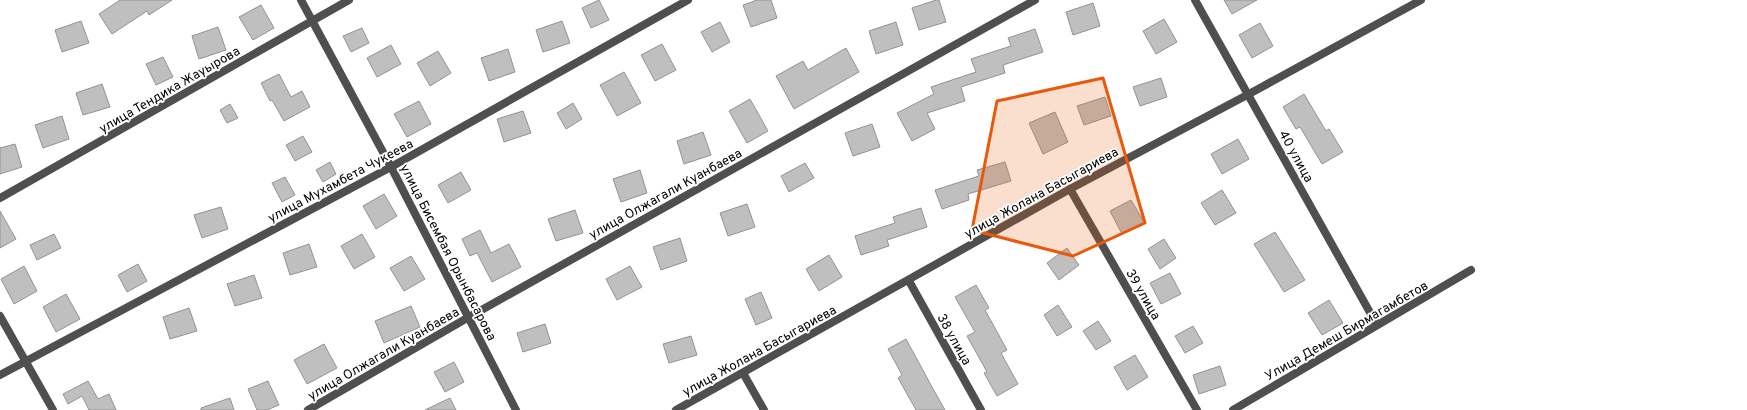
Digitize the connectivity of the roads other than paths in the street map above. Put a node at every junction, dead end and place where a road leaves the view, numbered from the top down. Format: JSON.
{"nodes":[{"id":1,"x":301,"y":0,"type":"edge"},
{"id":2,"x":349,"y":0,"type":"edge"},
{"id":3,"x":688,"y":0,"type":"edge"},
{"id":4,"x":1035,"y":0,"type":"edge"},
{"id":5,"x":1195,"y":0,"type":"edge"},
{"id":6,"x":1421,"y":0,"type":"edge"},
{"id":7,"x":313,"y":21,"type":"junction"},
{"id":8,"x":1249,"y":94,"type":"junction"},
{"id":9,"x":391,"y":166,"type":"junction"},
{"id":10,"x":1070,"y":189,"type":"junction"},
{"id":11,"x":0,"y":198,"type":"edge"},
{"id":12,"x":1471,"y":270,"type":"dead end"},
{"id":13,"x":909,"y":281,"type":"junction"},
{"id":14,"x":0,"y":316,"type":"edge"},
{"id":15,"x":469,"y":317,"type":"junction"},
{"id":16,"x":1377,"y":325,"type":"junction"},
{"id":17,"x":26,"y":361,"type":"junction"},
{"id":18,"x":743,"y":373,"type":"junction"},
{"id":19,"x":0,"y":375,"type":"edge"},
{"id":20,"x":53,"y":410,"type":"edge"},
{"id":21,"x":308,"y":410,"type":"edge"},
{"id":22,"x":516,"y":410,"type":"edge"},
{"id":23,"x":676,"y":410,"type":"edge"},
{"id":24,"x":764,"y":410,"type":"edge"},
{"id":25,"x":981,"y":410,"type":"edge"},
{"id":26,"x":1197,"y":410,"type":"edge"},
{"id":27,"x":1232,"y":410,"type":"edge"}],
"edges":[{"from":1,"to":7,"type":"street","name":"улица Бисембая Орынбасарова"},
{"from":2,"to":7,"type":"street","name":"улица Тендика Жауырова"},
{"from":3,"to":9,"type":"street","name":"улица Мухамбета Чукеева"},
{"from":4,"to":15,"type":"street","name":"улица Олжагали Куанбаева"},
{"from":5,"to":8,"type":"street","name":"40 улица"},
{"from":6,"to":8,"type":"street","name":"улица Жолана Басыгариева"},
{"from":7,"to":9,"type":"street","name":"улица Бисембая Орынбасарова"},
{"from":7,"to":11,"type":"street","name":"улица Тендика Жауырова"},
{"from":8,"to":10,"type":"street","name":"улица Жолана Басыгариева"},
{"from":8,"to":16,"type":"street","name":"40 улица"},
{"from":9,"to":15,"type":"street","name":"улица Бисембая Орынбасарова"},
{"from":9,"to":17,"type":"street","name":"улица Мухамбета Чукеева"},
{"from":10,"to":13,"type":"street","name":"улица Жолана Басыгариева"},
{"from":10,"to":26,"type":"street","name":"39 улица"},
{"from":12,"to":16,"type":"street","name":"Улица Демеш Бирмагамбетов"},
{"from":13,"to":18,"type":"street","name":"улица Жолана Басыгариева"},
{"from":13,"to":25,"type":"street","name":"38 улица"},
{"from":14,"to":17,"type":"street"},
{"from":15,"to":21,"type":"street","name":"улица Олжагали Куанбаева"},
{"from":15,"to":22,"type":"street","name":"улица Бисембая Орынбасарова"},
{"from":16,"to":27,"type":"street","name":"Улица Демеш Бирмагамбетов"},
{"from":17,"to":19,"type":"street","name":"улица Мухамбета Чукеева"},
{"from":17,"to":20,"type":"street"},
{"from":18,"to":23,"type":"street","name":"улица Жолана Басыгариева"},
{"from":18,"to":24,"type":"street"}]}
